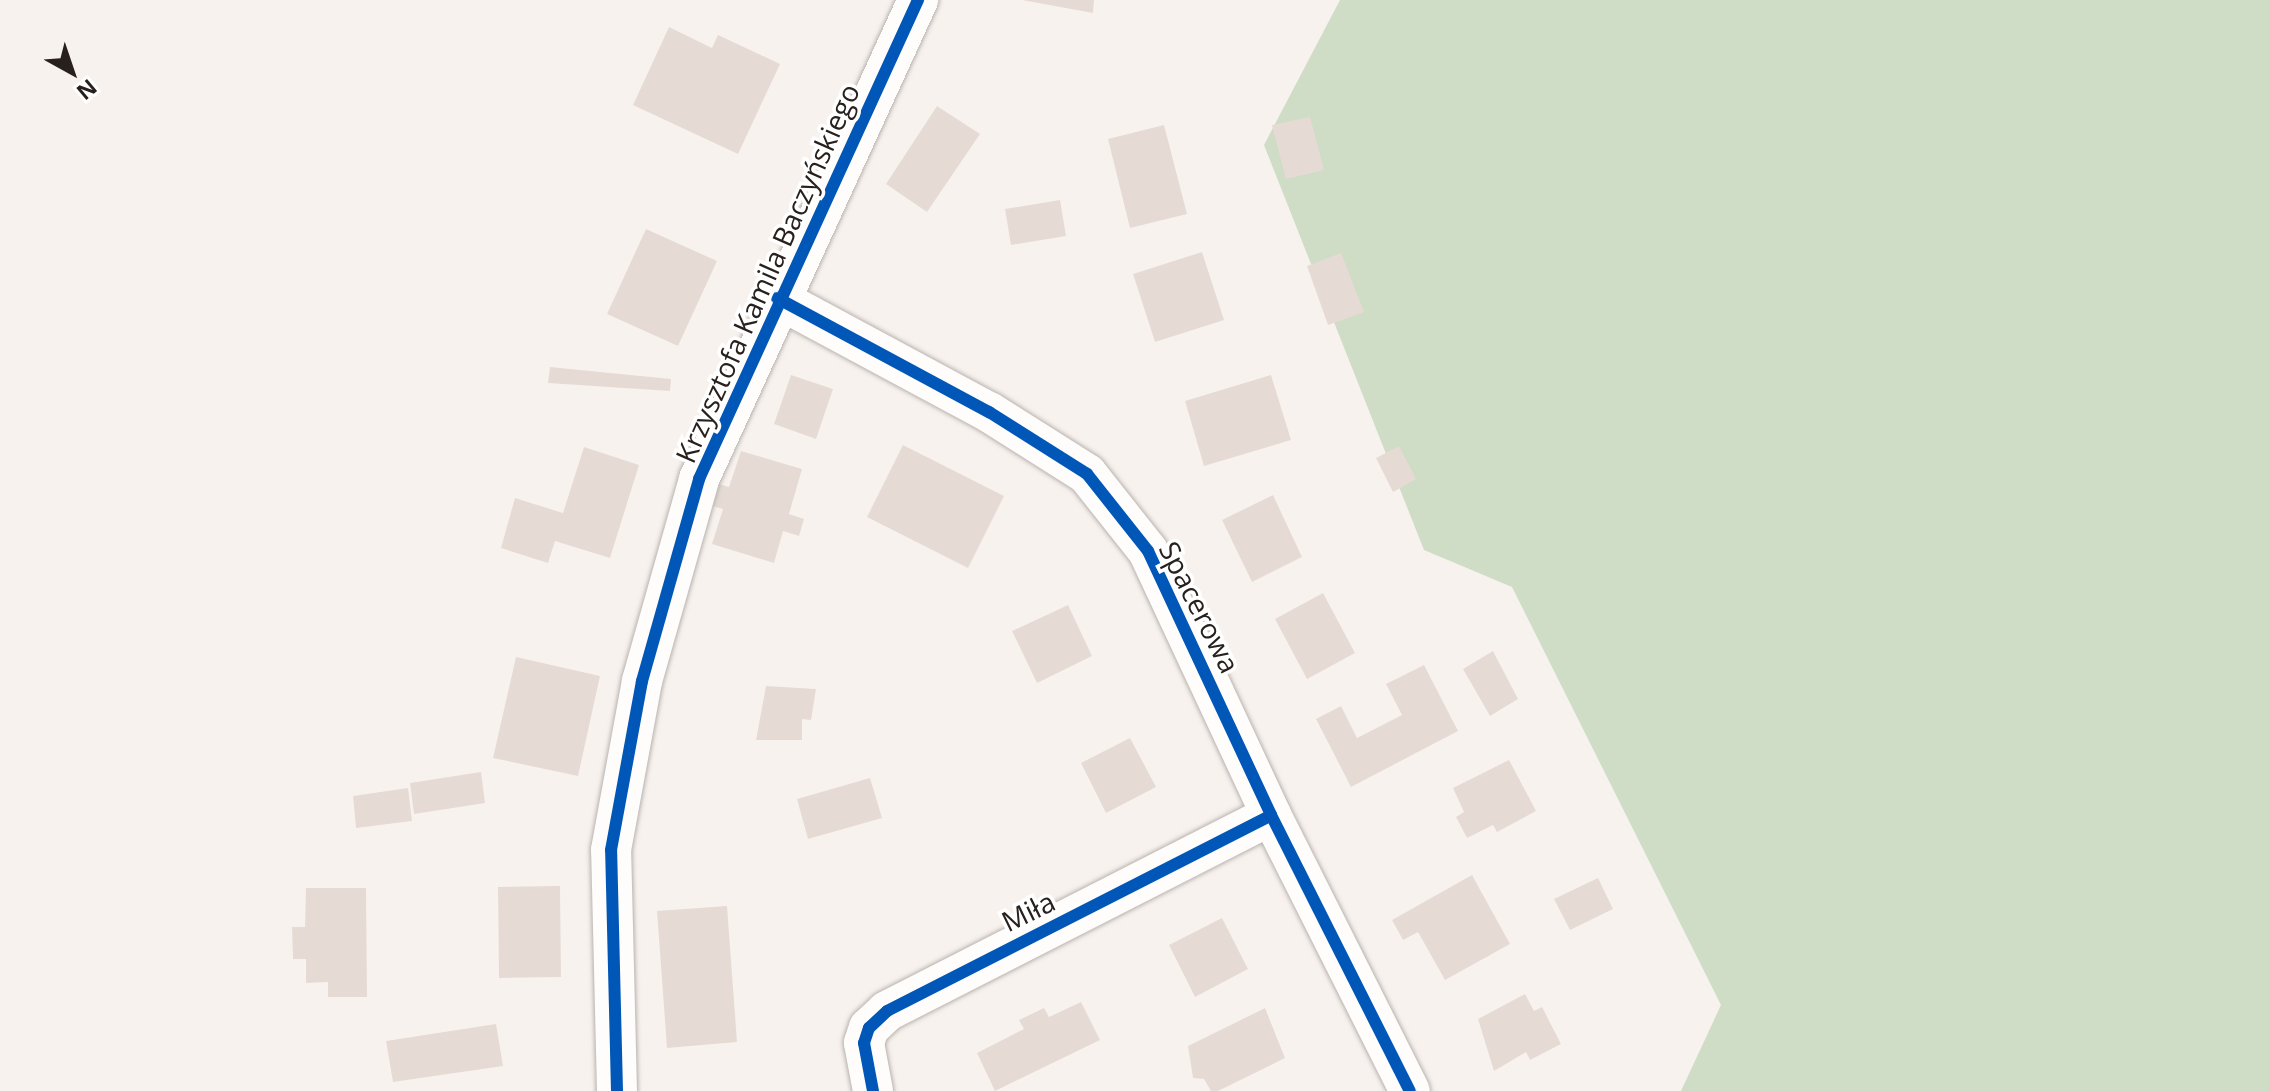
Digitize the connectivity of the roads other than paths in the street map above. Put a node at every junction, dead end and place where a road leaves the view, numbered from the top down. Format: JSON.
{"nodes":[{"id":1,"x":918,"y":0,"type":"edge"},
{"id":2,"x":777,"y":298,"type":"junction"},
{"id":3,"x":1271,"y":815,"type":"junction"},
{"id":4,"x":617,"y":1091,"type":"edge"},
{"id":5,"x":873,"y":1091,"type":"edge"},
{"id":6,"x":1410,"y":1091,"type":"edge"}],
"edges":[{"from":1,"to":2,"type":"street","name":"Krzysztofa Kamila Baczyńskiego"},
{"from":2,"to":3,"type":"street","name":"Spacerowa"},
{"from":2,"to":4,"type":"street","name":"Krzysztofa Kamila Baczyńskiego"},
{"from":3,"to":5,"type":"street","name":"Miła"},
{"from":3,"to":6,"type":"street","name":"Spacerowa"}]}
